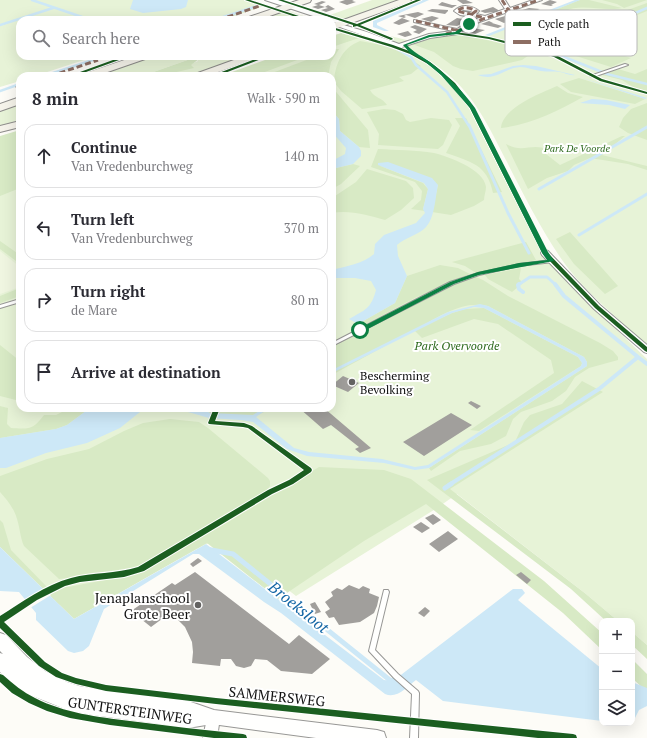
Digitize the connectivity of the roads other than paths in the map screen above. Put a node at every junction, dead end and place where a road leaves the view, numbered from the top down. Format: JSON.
{"nodes":[{"id":1,"x":260,"y":0,"type":"edge"},
{"id":2,"x":270,"y":0,"type":"edge"},
{"id":3,"x":307,"y":0,"type":"edge"},
{"id":4,"x":407,"y":0,"type":"edge"},
{"id":5,"x":502,"y":0,"type":"edge"},
{"id":6,"x":539,"y":0,"type":"edge"},
{"id":7,"x":287,"y":7,"type":"junction"},
{"id":8,"x":509,"y":10,"type":"edge"},
{"id":9,"x":513,"y":10,"type":"edge"},
{"id":10,"x":505,"y":12,"type":"edge"},
{"id":11,"x":472,"y":14,"type":"dead end"},
{"id":12,"x":261,"y":16,"type":"edge"},
{"id":13,"x":310,"y":16,"type":"edge"},
{"id":14,"x":312,"y":16,"type":"edge"},
{"id":15,"x":485,"y":18,"type":"junction"},
{"id":16,"x":416,"y":21,"type":"dead end"},
{"id":17,"x":339,"y":26,"type":"edge"},
{"id":18,"x":459,"y":31,"type":"junction"},
{"id":19,"x":133,"y":60,"type":"edge"},
{"id":20,"x":243,"y":60,"type":"edge"},
{"id":21,"x":626,"y":65,"type":"dead end"},
{"id":22,"x":98,"y":72,"type":"edge"},
{"id":23,"x":209,"y":72,"type":"edge"},
{"id":24,"x":592,"y":76,"type":"dead end"},
{"id":25,"x":16,"y":102,"type":"edge"},
{"id":26,"x":0,"y":108,"type":"edge"},
{"id":27,"x":16,"y":125,"type":"edge"},
{"id":28,"x":0,"y":129,"type":"edge"},
{"id":29,"x":545,"y":253,"type":"dead end"},
{"id":30,"x":551,"y":261,"type":"junction"},
{"id":31,"x":16,"y":301,"type":"edge"},
{"id":32,"x":0,"y":307,"type":"edge"},
{"id":33,"x":336,"y":342,"type":"edge"},
{"id":34,"x":647,"y":350,"type":"edge"},
{"id":35,"x":386,"y":592,"type":"dead end"},
{"id":36,"x":0,"y":640,"type":"edge"},
{"id":37,"x":0,"y":660,"type":"edge"},
{"id":38,"x":213,"y":717,"type":"junction"},
{"id":39,"x":210,"y":738,"type":"edge"},
{"id":40,"x":377,"y":738,"type":"edge"},
{"id":41,"x":414,"y":738,"type":"edge"}],
"edges":[{"from":1,"to":7,"type":"street"},
{"from":2,"to":7,"type":"street"},
{"from":3,"to":7,"type":"main road"},
{"from":4,"to":17,"type":"main road"},
{"from":5,"to":8,"type":"street"},
{"from":6,"to":9,"type":"street"},
{"from":7,"to":12,"type":"main road"},
{"from":7,"to":13,"type":"street"},
{"from":7,"to":14,"type":"street"},
{"from":10,"to":15,"type":"street"},
{"from":11,"to":15,"type":"street"},
{"from":15,"to":18,"type":"street"},
{"from":16,"to":18,"type":"street"},
{"from":17,"to":18,"type":"street"},
{"from":19,"to":22,"type":"main road"},
{"from":20,"to":23,"type":"main road"},
{"from":21,"to":24,"type":"lane"},
{"from":25,"to":26,"type":"main road"},
{"from":27,"to":28,"type":"main road"},
{"from":29,"to":30,"type":"street"},
{"from":30,"to":33,"type":"lane"},
{"from":30,"to":34,"type":"street"},
{"from":31,"to":32,"type":"lane"},
{"from":35,"to":41,"type":"lane"},
{"from":36,"to":38,"type":"street","name":"GUNTERSTEINWEG"},
{"from":37,"to":38,"type":"street","name":"GUNTERSTEINWEG"},
{"from":38,"to":39,"type":"street"},
{"from":38,"to":40,"type":"street","name":"GUNTERSTEINWEG"}]}
